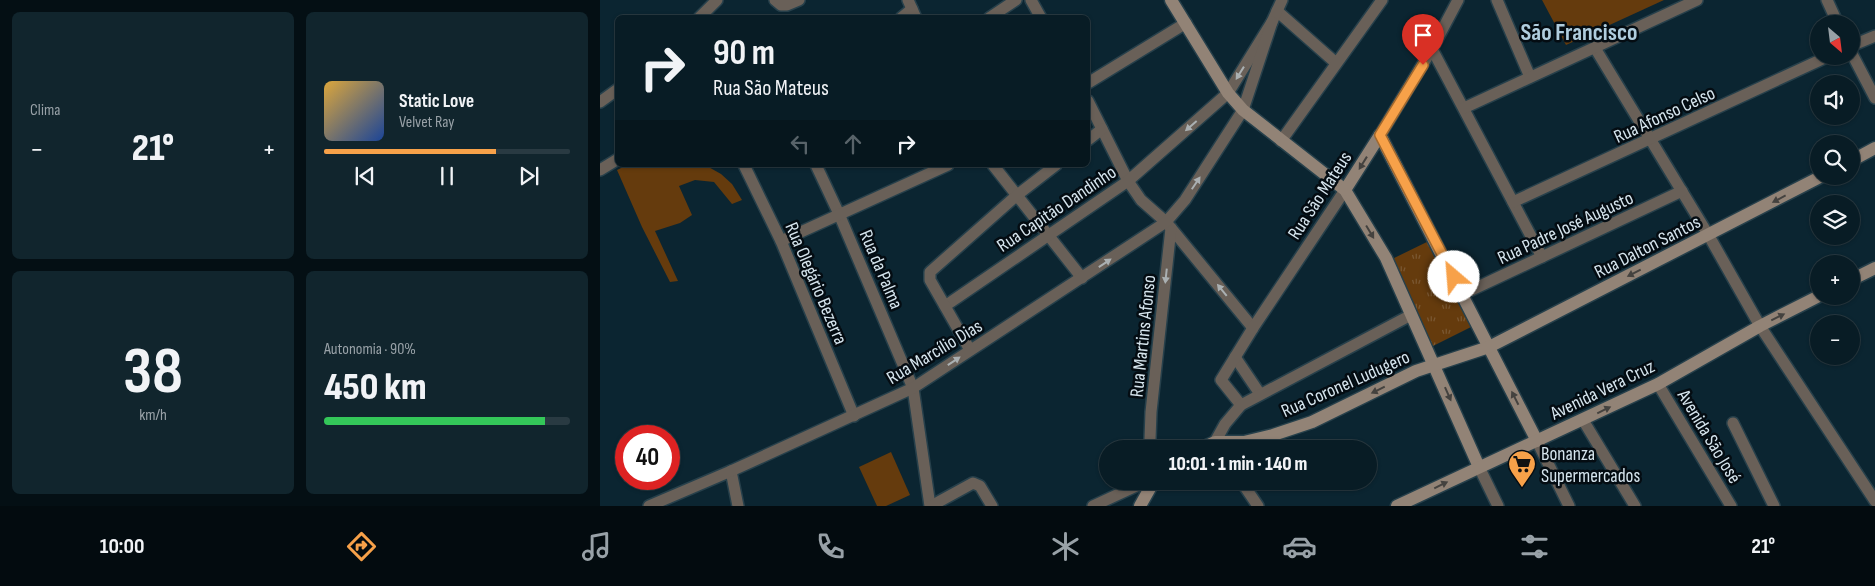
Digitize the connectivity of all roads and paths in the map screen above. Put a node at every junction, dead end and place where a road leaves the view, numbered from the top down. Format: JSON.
{"nodes":[{"id":1,"x":716,"y":0,"type":"edge"},
{"id":2,"x":799,"y":0,"type":"edge"},
{"id":3,"x":1016,"y":0,"type":"edge"},
{"id":4,"x":1031,"y":0,"type":"edge"},
{"id":5,"x":1171,"y":0,"type":"edge"},
{"id":6,"x":1282,"y":0,"type":"edge"},
{"id":7,"x":1382,"y":0,"type":"edge"},
{"id":8,"x":1458,"y":0,"type":"edge"},
{"id":9,"x":1497,"y":0,"type":"edge"},
{"id":10,"x":1697,"y":0,"type":"edge"},
{"id":11,"x":1827,"y":0,"type":"edge"},
{"id":12,"x":778,"y":2,"type":"edge"},
{"id":13,"x":1277,"y":11,"type":"junction"},
{"id":14,"x":702,"y":15,"type":"edge"},
{"id":15,"x":994,"y":15,"type":"edge"},
{"id":16,"x":1039,"y":15,"type":"edge"},
{"id":17,"x":1834,"y":15,"type":"edge"},
{"id":18,"x":1272,"y":22,"type":"junction"},
{"id":19,"x":1186,"y":24,"type":"junction"},
{"id":20,"x":1875,"y":36,"type":"edge"},
{"id":21,"x":1860,"y":42,"type":"edge"},
{"id":22,"x":1595,"y":48,"type":"junction"},
{"id":23,"x":1432,"y":49,"type":"junction"},
{"id":24,"x":1336,"y":63,"type":"junction"},
{"id":25,"x":1810,"y":65,"type":"edge"},
{"id":26,"x":1858,"y":65,"type":"edge"},
{"id":27,"x":1530,"y":77,"type":"junction"},
{"id":28,"x":1090,"y":81,"type":"edge"},
{"id":29,"x":615,"y":91,"type":"edge"},
{"id":30,"x":1228,"y":93,"type":"junction"},
{"id":31,"x":1875,"y":98,"type":"edge"},
{"id":32,"x":600,"y":102,"type":"edge"},
{"id":33,"x":1090,"y":105,"type":"edge"},
{"id":34,"x":1464,"y":108,"type":"junction"},
{"id":35,"x":1244,"y":110,"type":"junction"},
{"id":36,"x":1102,"y":129,"type":"junction"},
{"id":37,"x":1380,"y":135,"type":"junction"},
{"id":38,"x":1090,"y":138,"type":"edge"},
{"id":39,"x":1282,"y":140,"type":"junction"},
{"id":40,"x":1651,"y":140,"type":"junction"},
{"id":41,"x":1875,"y":148,"type":"edge"},
{"id":42,"x":1860,"y":156,"type":"edge"},
{"id":43,"x":615,"y":161,"type":"edge"},
{"id":44,"x":745,"y":167,"type":"edge"},
{"id":45,"x":817,"y":167,"type":"edge"},
{"id":46,"x":944,"y":167,"type":"edge"},
{"id":47,"x":994,"y":167,"type":"edge"},
{"id":48,"x":1053,"y":167,"type":"edge"},
{"id":49,"x":600,"y":170,"type":"edge"},
{"id":50,"x":1128,"y":181,"type":"junction"},
{"id":51,"x":1810,"y":182,"type":"edge"},
{"id":52,"x":1345,"y":190,"type":"junction"},
{"id":53,"x":1682,"y":191,"type":"junction"},
{"id":54,"x":1016,"y":196,"type":"junction"},
{"id":55,"x":1514,"y":202,"type":"junction"},
{"id":56,"x":839,"y":214,"type":"junction"},
{"id":57,"x":1169,"y":225,"type":"junction"},
{"id":58,"x":1047,"y":235,"type":"junction"},
{"id":59,"x":1708,"y":236,"type":"junction"},
{"id":60,"x":781,"y":241,"type":"junction"},
{"id":61,"x":1542,"y":257,"type":"junction"},
{"id":62,"x":1875,"y":268,"type":"edge"},
{"id":63,"x":1860,"y":276,"type":"edge"},
{"id":64,"x":1082,"y":278,"type":"junction"},
{"id":65,"x":1463,"y":294,"type":"junction"},
{"id":66,"x":1810,"y":301,"type":"edge"},
{"id":67,"x":945,"y":306,"type":"junction"},
{"id":68,"x":1411,"y":315,"type":"junction"},
{"id":69,"x":1760,"y":326,"type":"junction"},
{"id":70,"x":1254,"y":328,"type":"junction"},
{"id":71,"x":1489,"y":347,"type":"junction"},
{"id":72,"x":970,"y":350,"type":"junction"},
{"id":73,"x":1235,"y":356,"type":"junction"},
{"id":74,"x":1435,"y":364,"type":"junction"},
{"id":75,"x":1658,"y":384,"type":"junction"},
{"id":76,"x":913,"y":388,"type":"junction"},
{"id":77,"x":1260,"y":394,"type":"junction"},
{"id":78,"x":1241,"y":405,"type":"junction"},
{"id":79,"x":854,"y":416,"type":"junction"},
{"id":80,"x":1583,"y":420,"type":"junction"},
{"id":81,"x":1733,"y":423,"type":"dead end"},
{"id":82,"x":1150,"y":440,"type":"edge"},
{"id":83,"x":1220,"y":440,"type":"edge"},
{"id":84,"x":1252,"y":440,"type":"edge"},
{"id":85,"x":1537,"y":441,"type":"junction"},
{"id":86,"x":1479,"y":466,"type":"junction"},
{"id":87,"x":731,"y":471,"type":"junction"},
{"id":88,"x":1128,"y":490,"type":"edge"},
{"id":89,"x":1149,"y":490,"type":"edge"},
{"id":90,"x":1248,"y":490,"type":"edge"},
{"id":91,"x":1875,"y":501,"type":"edge"},
{"id":92,"x":649,"y":506,"type":"edge"},
{"id":93,"x":738,"y":506,"type":"edge"},
{"id":94,"x":930,"y":506,"type":"edge"},
{"id":95,"x":992,"y":506,"type":"edge"},
{"id":96,"x":1093,"y":506,"type":"edge"},
{"id":97,"x":1140,"y":506,"type":"edge"},
{"id":98,"x":1258,"y":506,"type":"edge"},
{"id":99,"x":1397,"y":506,"type":"edge"},
{"id":100,"x":1498,"y":506,"type":"edge"},
{"id":101,"x":1569,"y":506,"type":"edge"},
{"id":102,"x":1635,"y":506,"type":"edge"},
{"id":103,"x":1731,"y":506,"type":"edge"},
{"id":104,"x":1774,"y":506,"type":"edge"}],
"edges":[{"from":1,"to":14,"type":"street"},
{"from":2,"to":12,"type":"street"},
{"from":3,"to":15,"type":"street"},
{"from":4,"to":16,"type":"street"},
{"from":5,"to":19,"type":"main road"},
{"from":6,"to":13,"type":"street"},
{"from":7,"to":24,"type":"street"},
{"from":8,"to":23,"type":"street","name":"Rua São Mateus"},
{"from":9,"to":27,"type":"street"},
{"from":10,"to":22,"type":"street"},
{"from":11,"to":17,"type":"street"},
{"from":13,"to":18,"type":"street"},
{"from":13,"to":24,"type":"street"},
{"from":18,"to":30,"type":"street","one_way":true},
{"from":18,"to":35,"type":"street"},
{"from":19,"to":28,"type":"street"},
{"from":19,"to":30,"type":"main road"},
{"from":20,"to":21,"type":"street"},
{"from":22,"to":27,"type":"street"},
{"from":22,"to":40,"type":"street"},
{"from":23,"to":34,"type":"street"},
{"from":23,"to":37,"type":"street","name":"Rua São Mateus"},
{"from":24,"to":39,"type":"street"},
{"from":25,"to":40,"type":"street","name":"Rua Afonso Celso"},
{"from":26,"to":31,"type":"street"},
{"from":27,"to":34,"type":"street"},
{"from":29,"to":32,"type":"street"},
{"from":30,"to":35,"type":"main road"},
{"from":30,"to":50,"type":"street","name":"Rua Capitão Dandinho","one_way":true},
{"from":33,"to":36,"type":"street"},
{"from":34,"to":55,"type":"street"},
{"from":35,"to":39,"type":"main road"},
{"from":57,"to":35,"type":"street","one_way":true},
{"from":36,"to":38,"type":"street"},
{"from":36,"to":50,"type":"street"},
{"from":37,"to":52,"type":"main road","name":"Rua São Mateus","one_way":true},
{"from":37,"to":65,"type":"main road"},
{"from":39,"to":52,"type":"main road"},
{"from":40,"to":53,"type":"street"},
{"from":40,"to":55,"type":"street","name":"Rua Afonso Celso"},
{"from":41,"to":42,"type":"main road"},
{"from":43,"to":49,"type":"street"},
{"from":44,"to":60,"type":"street","name":"Rua Olegário Bezerra"},
{"from":45,"to":56,"type":"street","name":"Rua da Palma"},
{"from":46,"to":56,"type":"street"},
{"from":47,"to":54,"type":"street"},
{"from":48,"to":54,"type":"street"},
{"from":50,"to":57,"type":"street"},
{"from":50,"to":58,"type":"street","name":"Rua Capitão Dandinho"},
{"from":51,"to":59,"type":"main road","name":"Rua Dalton Santos","one_way":true},
{"from":52,"to":68,"type":"main road","one_way":true},
{"from":52,"to":70,"type":"street","name":"Rua São Mateus"},
{"from":53,"to":59,"type":"street"},
{"from":53,"to":61,"type":"street","name":"Rua Padre José Augusto"},
{"from":54,"to":58,"type":"street"},
{"from":54,"to":67,"type":"street"},
{"from":55,"to":61,"type":"street"},
{"from":56,"to":60,"type":"street"},
{"from":56,"to":76,"type":"street","name":"Rua da Palma"},
{"from":64,"to":57,"type":"street","name":"Rua Marcílio Dias","one_way":true},
{"from":70,"to":57,"type":"street","one_way":true},
{"from":57,"to":82,"type":"street","name":"Rua Martins Afonso","one_way":true},
{"from":58,"to":64,"type":"street"},
{"from":58,"to":67,"type":"street","name":"Rua Capitão Dandinho"},
{"from":59,"to":69,"type":"street"},
{"from":59,"to":71,"type":"main road","name":"Rua Dalton Santos","one_way":true},
{"from":60,"to":79,"type":"street","name":"Rua Olegário Bezerra"},
{"from":61,"to":65,"type":"street","name":"Rua Padre José Augusto"},
{"from":62,"to":63,"type":"main road"},
{"from":64,"to":72,"type":"street","name":"Rua Marcílio Dias"},
{"from":65,"to":71,"type":"main road"},
{"from":69,"to":66,"type":"main road","name":"Avenida Vera Cruz","one_way":true},
{"from":67,"to":72,"type":"street"},
{"from":68,"to":74,"type":"main road"},
{"from":68,"to":77,"type":"street"},
{"from":69,"to":75,"type":"main road","name":"Avenida Vera Cruz"},
{"from":69,"to":91,"type":"street"},
{"from":70,"to":73,"type":"street","name":"Rua São Mateus"},
{"from":71,"to":74,"type":"main road","name":"Rua Coronel Ludugero"},
{"from":85,"to":71,"type":"main road","one_way":true},
{"from":76,"to":72,"type":"street","name":"Rua Marcílio Dias","one_way":true},
{"from":73,"to":77,"type":"street"},
{"from":73,"to":78,"type":"street","name":"Rua São Mateus"},
{"from":74,"to":84,"type":"main road","name":"Rua Coronel Ludugero","one_way":true},
{"from":74,"to":86,"type":"main road","one_way":true},
{"from":80,"to":75,"type":"main road","name":"Avenida Vera Cruz","one_way":true},
{"from":75,"to":103,"type":"street","name":"Avenida São José"},
{"from":76,"to":79,"type":"street","name":"Rua Marcílio Dias"},
{"from":76,"to":94,"type":"street","name":"Rua da Palma"},
{"from":77,"to":78,"type":"street"},
{"from":78,"to":83,"type":"street"},
{"from":79,"to":87,"type":"street","name":"Rua Marcílio Dias"},
{"from":80,"to":85,"type":"main road","name":"Avenida Vera Cruz"},
{"from":80,"to":102,"type":"street"},
{"from":81,"to":104,"type":"street"},
{"from":85,"to":86,"type":"main road","name":"Avenida Vera Cruz"},
{"from":85,"to":101,"type":"street"},
{"from":99,"to":86,"type":"main road","name":"Avenida Vera Cruz","one_way":true},
{"from":86,"to":100,"type":"street"},
{"from":87,"to":92,"type":"street","name":"Rua Marcílio Dias"},
{"from":87,"to":93,"type":"street"},
{"from":88,"to":96,"type":"street"},
{"from":89,"to":97,"type":"main road"},
{"from":90,"to":98,"type":"street"},
{"from":94,"to":95,"type":"street"}]}
